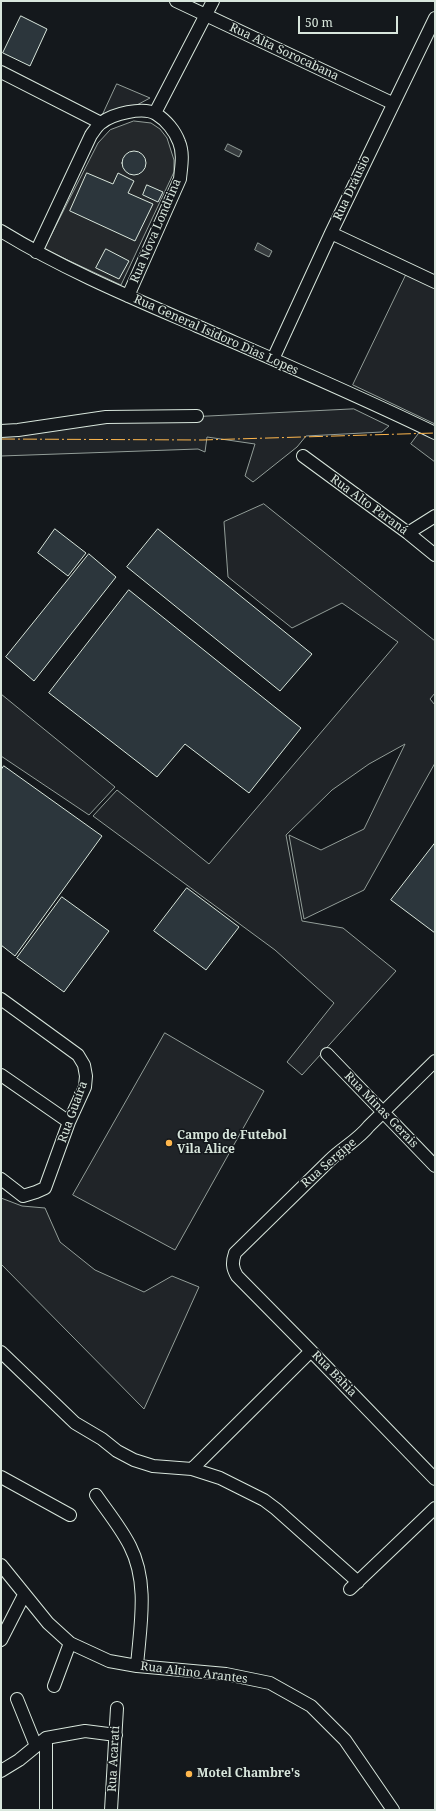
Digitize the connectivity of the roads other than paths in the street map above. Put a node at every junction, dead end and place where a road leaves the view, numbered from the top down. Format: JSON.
{"nodes":[{"id":1,"x":176,"y":1,"type":"edge"},
{"id":2,"x":213,"y":1,"type":"edge"},
{"id":3,"x":206,"y":15,"type":"junction"},
{"id":4,"x":435,"y":18,"type":"edge"},
{"id":5,"x":1,"y":72,"type":"edge"},
{"id":6,"x":392,"y":103,"type":"junction"},
{"id":7,"x":155,"y":113,"type":"junction"},
{"id":8,"x":101,"y":123,"type":"junction"},
{"id":9,"x":1,"y":231,"type":"edge"},
{"id":10,"x":331,"y":233,"type":"junction"},
{"id":11,"x":36,"y":252,"type":"junction"},
{"id":12,"x":435,"y":282,"type":"edge"},
{"id":13,"x":128,"y":296,"type":"junction"},
{"id":14,"x":273,"y":359,"type":"junction"},
{"id":15,"x":196,"y":416,"type":"dead end"},
{"id":16,"x":1,"y":431,"type":"edge"},
{"id":17,"x":435,"y":433,"type":"edge"},
{"id":18,"x":303,"y":456,"type":"dead end"},
{"id":19,"x":435,"y":516,"type":"edge"},
{"id":20,"x":408,"y":533,"type":"junction"},
{"id":21,"x":435,"y":555,"type":"edge"},
{"id":22,"x":1,"y":999,"type":"edge"},
{"id":23,"x":327,"y":1054,"type":"dead end"},
{"id":24,"x":435,"y":1061,"type":"edge"},
{"id":25,"x":1,"y":1075,"type":"edge"},
{"id":26,"x":382,"y":1112,"type":"junction"},
{"id":27,"x":69,"y":1122,"type":"junction"},
{"id":28,"x":435,"y":1166,"type":"edge"},
{"id":29,"x":1,"y":1179,"type":"edge"},
{"id":30,"x":233,"y":1269,"type":"joint"},
{"id":31,"x":311,"y":1351,"type":"junction"},
{"id":32,"x":1,"y":1352,"type":"edge"},
{"id":33,"x":192,"y":1470,"type":"junction"},
{"id":34,"x":1,"y":1477,"type":"edge"},
{"id":35,"x":435,"y":1479,"type":"edge"},
{"id":36,"x":96,"y":1495,"type":"dead end"},
{"id":37,"x":435,"y":1508,"type":"edge"},
{"id":38,"x":70,"y":1514,"type":"dead end"},
{"id":39,"x":1,"y":1565,"type":"edge"},
{"id":40,"x":24,"y":1595,"type":"junction"},
{"id":41,"x":1,"y":1640,"type":"edge"},
{"id":42,"x":70,"y":1643,"type":"junction"},
{"id":43,"x":137,"y":1666,"type":"junction"},
{"id":44,"x":54,"y":1686,"type":"dead end"},
{"id":45,"x":17,"y":1699,"type":"dead end"},
{"id":46,"x":117,"y":1708,"type":"dead end"},
{"id":47,"x":116,"y":1735,"type":"junction"},
{"id":48,"x":46,"y":1738,"type":"junction"},
{"id":49,"x":36,"y":1746,"type":"junction"},
{"id":50,"x":1,"y":1771,"type":"edge"},
{"id":51,"x":46,"y":1810,"type":"edge"},
{"id":52,"x":111,"y":1810,"type":"edge"},
{"id":53,"x":393,"y":1810,"type":"edge"}],
"edges":[{"from":1,"to":3,"type":"street","name":"Rua Alta Sorocabana"},
{"from":2,"to":3,"type":"street"},
{"from":3,"to":6,"type":"street","name":"Rua Alta Sorocabana"},
{"from":3,"to":7,"type":"street"},
{"from":4,"to":6,"type":"street","name":"Rua Dráusio"},
{"from":5,"to":8,"type":"street"},
{"from":6,"to":10,"type":"street","name":"Rua Dráusio"},
{"from":7,"to":8,"type":"street"},
{"from":7,"to":13,"type":"street","name":"Rua Nova Londrina"},
{"from":8,"to":11,"type":"street"},
{"from":9,"to":11,"type":"street","name":"Rua General Isidoro Dias Lopes"},
{"from":10,"to":12,"type":"street"},
{"from":10,"to":14,"type":"street","name":"Rua Dráusio"},
{"from":11,"to":13,"type":"street","name":"Rua General Isidoro Dias Lopes"},
{"from":13,"to":14,"type":"street","name":"Rua General Isidoro Dias Lopes"},
{"from":14,"to":17,"type":"street","name":"Rua General Isidoro Dias Lopes"},
{"from":15,"to":16,"type":"street"},
{"from":18,"to":20,"type":"street","name":"Rua Alto Paraná"},
{"from":19,"to":20,"type":"street"},
{"from":20,"to":21,"type":"street","name":"Rua Alto Paraná"},
{"from":22,"to":27,"type":"street","name":"Rua Guaíra"},
{"from":23,"to":26,"type":"street","name":"Rua Minas Gerais"},
{"from":24,"to":26,"type":"street","name":"Rua Sergipe"},
{"from":25,"to":27,"type":"street"},
{"from":26,"to":28,"type":"street","name":"Rua Minas Gerais"},
{"from":26,"to":30,"type":"street","name":"Rua Sergipe"},
{"from":27,"to":29,"type":"street","name":"Rua Guaíra"},
{"from":30,"to":31,"type":"street","name":"Rua Bahia"},
{"from":31,"to":33,"type":"street"},
{"from":31,"to":35,"type":"street","name":"Rua Bahia"},
{"from":32,"to":33,"type":"street"},
{"from":33,"to":37,"type":"street"},
{"from":34,"to":38,"type":"street"},
{"from":36,"to":43,"type":"street"},
{"from":39,"to":40,"type":"street","name":"Rua Altino Arantes"},
{"from":40,"to":41,"type":"street"},
{"from":40,"to":42,"type":"street","name":"Rua Altino Arantes"},
{"from":42,"to":43,"type":"street","name":"Rua Altino Arantes"},
{"from":42,"to":44,"type":"street"},
{"from":43,"to":53,"type":"street","name":"Rua Altino Arantes"},
{"from":45,"to":49,"type":"street"},
{"from":46,"to":47,"type":"street","name":"Rua Acarati"},
{"from":47,"to":48,"type":"street"},
{"from":47,"to":52,"type":"street","name":"Rua Acarati"},
{"from":48,"to":49,"type":"street"},
{"from":48,"to":51,"type":"street"},
{"from":49,"to":50,"type":"street"}]}
